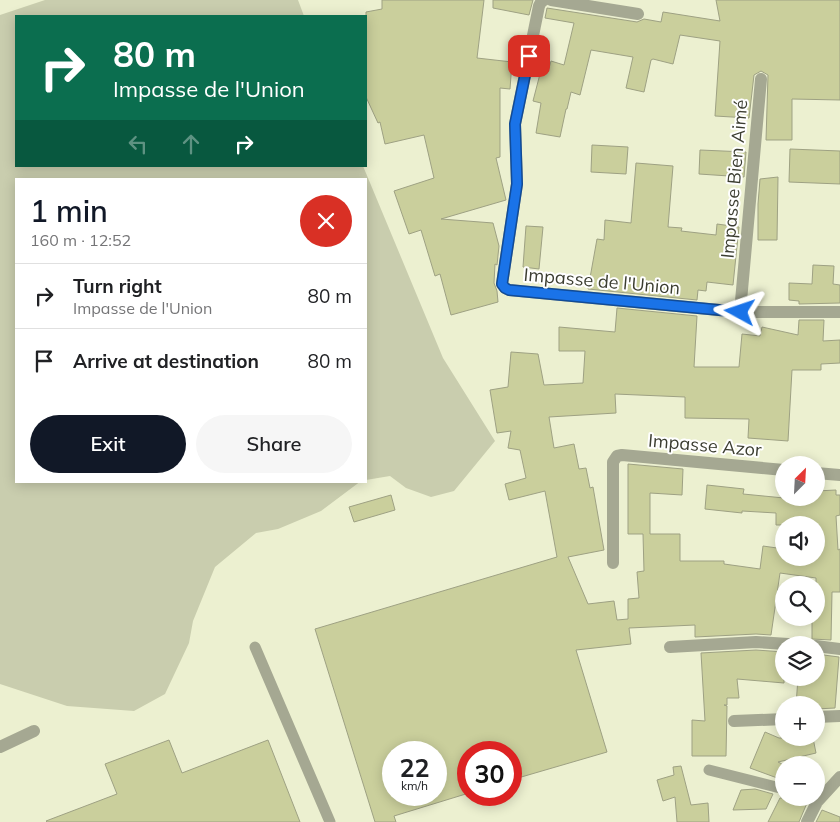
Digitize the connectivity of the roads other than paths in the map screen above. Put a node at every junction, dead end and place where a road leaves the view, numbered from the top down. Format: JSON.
{"nodes":[{"id":1,"x":544,"y":0,"type":"edge"},
{"id":2,"x":551,"y":0,"type":"edge"},
{"id":3,"x":638,"y":14,"type":"dead end"},
{"id":4,"x":761,"y":79,"type":"dead end"},
{"id":5,"x":740,"y":312,"type":"junction"},
{"id":6,"x":840,"y":312,"type":"edge"},
{"id":7,"x":775,"y":469,"type":"edge"},
{"id":8,"x":825,"y":474,"type":"edge"},
{"id":9,"x":840,"y":475,"type":"edge"},
{"id":10,"x":613,"y":563,"type":"dead end"},
{"id":11,"x":775,"y":643,"type":"edge"},
{"id":12,"x":255,"y":647,"type":"dead end"},
{"id":13,"x":670,"y":647,"type":"dead end"},
{"id":14,"x":825,"y":647,"type":"edge"},
{"id":15,"x":840,"y":648,"type":"edge"},
{"id":16,"x":840,"y":716,"type":"edge"},
{"id":17,"x":825,"y":717,"type":"edge"},
{"id":18,"x":775,"y":719,"type":"edge"},
{"id":19,"x":734,"y":721,"type":"dead end"},
{"id":20,"x":34,"y":732,"type":"dead end"},
{"id":21,"x":0,"y":747,"type":"edge"},
{"id":22,"x":709,"y":770,"type":"dead end"},
{"id":23,"x":840,"y":777,"type":"edge"},
{"id":24,"x":775,"y":787,"type":"edge"},
{"id":25,"x":825,"y":789,"type":"edge"},
{"id":26,"x":811,"y":806,"type":"edge"},
{"id":27,"x":330,"y":822,"type":"edge"},
{"id":28,"x":807,"y":822,"type":"edge"}],
"edges":[{"from":1,"to":5,"type":"street","name":"Impasse de l'Union"},
{"from":2,"to":3,"type":"street"},
{"from":4,"to":5,"type":"street","name":"Impasse Bien Aimé"},
{"from":5,"to":6,"type":"street","name":"Impasse de l'Union"},
{"from":7,"to":10,"type":"street","name":"Impasse Azor"},
{"from":8,"to":9,"type":"street"},
{"from":11,"to":13,"type":"street"},
{"from":12,"to":27,"type":"lane"},
{"from":14,"to":15,"type":"street"},
{"from":16,"to":17,"type":"street"},
{"from":18,"to":19,"type":"street"},
{"from":20,"to":21,"type":"street"},
{"from":22,"to":24,"type":"lane"},
{"from":23,"to":25,"type":"street"},
{"from":26,"to":28,"type":"street"}]}
